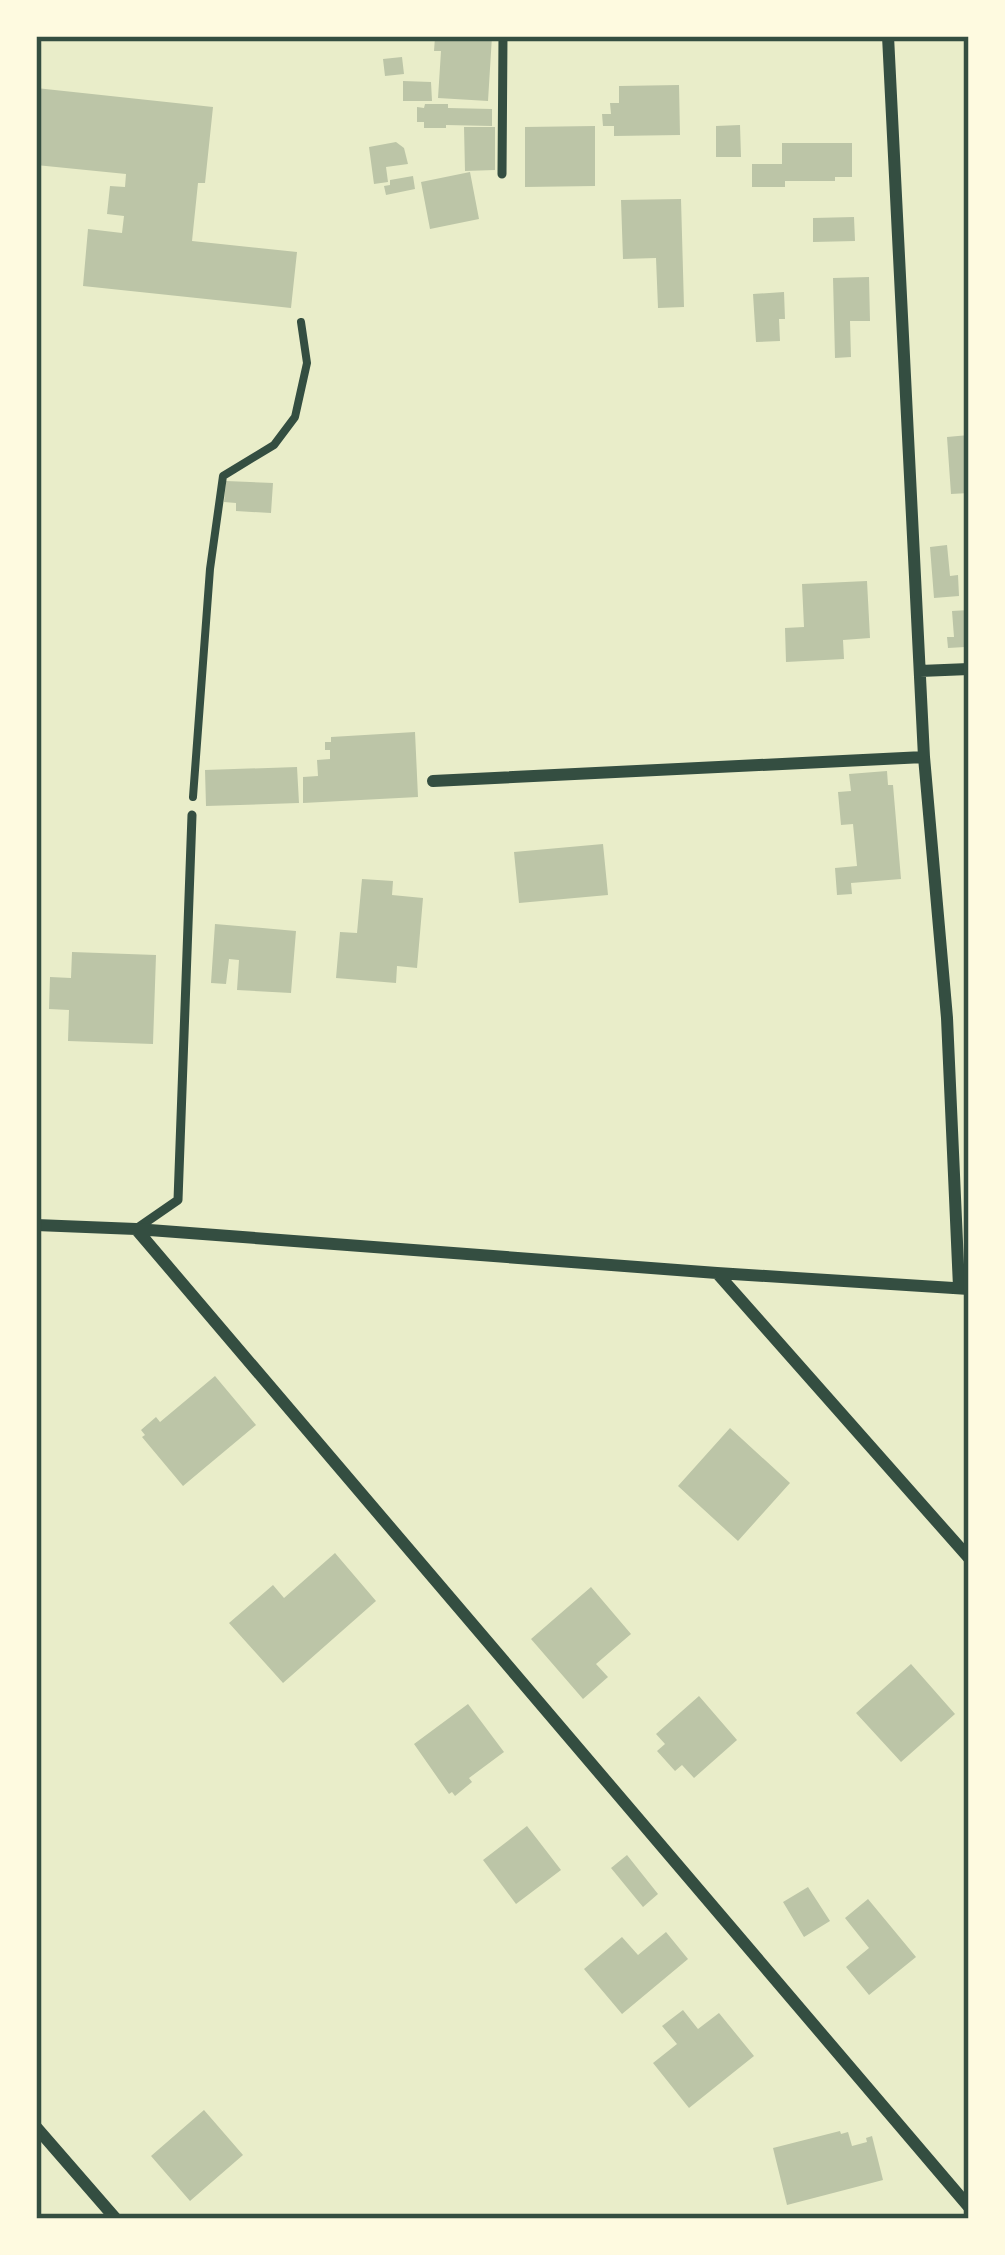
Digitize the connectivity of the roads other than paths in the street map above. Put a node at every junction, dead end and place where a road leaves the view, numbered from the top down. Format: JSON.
{"nodes":[{"id":1,"x":503,"y":36,"type":"edge"},
{"id":2,"x":888,"y":36,"type":"edge"},
{"id":3,"x":502,"y":174,"type":"dead end"},
{"id":4,"x":969,"y":669,"type":"edge"},
{"id":5,"x":920,"y":671,"type":"junction"},
{"id":6,"x":924,"y":757,"type":"junction"},
{"id":7,"x":433,"y":781,"type":"dead end"},
{"id":8,"x":192,"y":814,"type":"road end"},
{"id":9,"x":36,"y":1225,"type":"edge"},
{"id":10,"x":136,"y":1229,"type":"junction"},
{"id":11,"x":717,"y":1273,"type":"junction"},
{"id":12,"x":964,"y":1288,"type":"edge"},
{"id":13,"x":969,"y":1558,"type":"edge"},
{"id":14,"x":36,"y":2127,"type":"edge"},
{"id":15,"x":969,"y":2207,"type":"edge"},
{"id":16,"x":116,"y":2219,"type":"edge"}],
"edges":[{"from":1,"to":3,"type":"lane"},
{"from":2,"to":5,"type":"street"},
{"from":4,"to":5,"type":"street"},
{"from":5,"to":6,"type":"street"},
{"from":6,"to":7,"type":"street"},
{"from":6,"to":12,"type":"street"},
{"from":8,"to":10,"type":"lane"},
{"from":9,"to":10,"type":"street"},
{"from":10,"to":11,"type":"street"},
{"from":10,"to":15,"type":"street"},
{"from":11,"to":12,"type":"street"},
{"from":11,"to":13,"type":"street"},
{"from":14,"to":16,"type":"street"}]}
